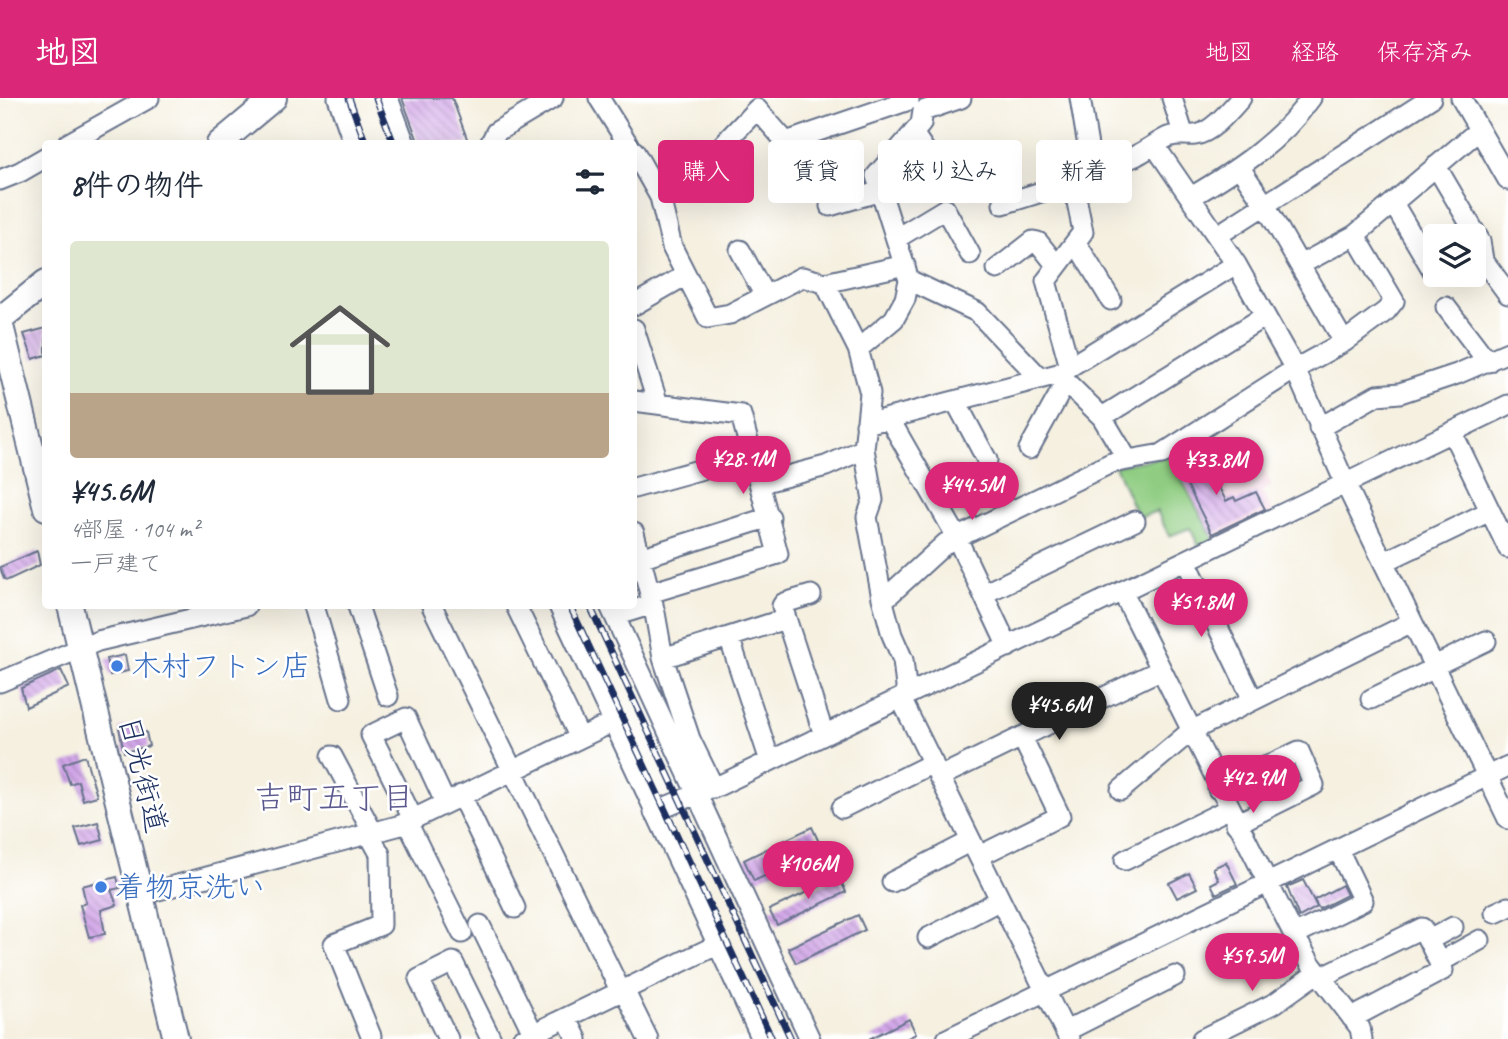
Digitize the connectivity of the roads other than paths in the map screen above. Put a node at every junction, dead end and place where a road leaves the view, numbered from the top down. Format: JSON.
{"nodes":[{"id":1,"x":149,"y":98,"type":"edge"},
{"id":2,"x":338,"y":98,"type":"edge"},
{"id":3,"x":388,"y":98,"type":"edge"},
{"id":4,"x":552,"y":98,"type":"edge"},
{"id":5,"x":598,"y":98,"type":"edge"},
{"id":6,"x":961,"y":98,"type":"edge"},
{"id":7,"x":1080,"y":98,"type":"edge"},
{"id":8,"x":1172,"y":98,"type":"edge"},
{"id":9,"x":1241,"y":98,"type":"edge"},
{"id":10,"x":1311,"y":98,"type":"edge"},
{"id":11,"x":1432,"y":98,"type":"edge"},
{"id":12,"x":1461,"y":98,"type":"edge"},
{"id":13,"x":268,"y":100,"type":"edge"},
{"id":14,"x":913,"y":103,"type":"edge"},
{"id":15,"x":114,"y":106,"type":"edge"},
{"id":16,"x":1479,"y":130,"type":"junction"},
{"id":17,"x":914,"y":133,"type":"junction"},
{"id":18,"x":1183,"y":133,"type":"junction"},
{"id":19,"x":72,"y":140,"type":"edge"},
{"id":20,"x":223,"y":140,"type":"edge"},
{"id":21,"x":353,"y":140,"type":"edge"},
{"id":22,"x":404,"y":140,"type":"edge"},
{"id":23,"x":492,"y":140,"type":"edge"},
{"id":24,"x":625,"y":140,"type":"edge"},
{"id":25,"x":727,"y":140,"type":"edge"},
{"id":26,"x":908,"y":140,"type":"edge"},
{"id":27,"x":919,"y":140,"type":"edge"},
{"id":28,"x":1087,"y":140,"type":"edge"},
{"id":29,"x":1155,"y":146,"type":"junction"},
{"id":30,"x":42,"y":159,"type":"edge"},
{"id":31,"x":1132,"y":159,"type":"edge"},
{"id":32,"x":637,"y":162,"type":"edge"},
{"id":33,"x":1436,"y":166,"type":"junction"},
{"id":34,"x":1240,"y":168,"type":"junction"},
{"id":35,"x":0,"y":180,"type":"edge"},
{"id":36,"x":1508,"y":180,"type":"edge"},
{"id":37,"x":878,"y":192,"type":"edge"},
{"id":38,"x":658,"y":194,"type":"edge"},
{"id":39,"x":1036,"y":194,"type":"edge"},
{"id":40,"x":1191,"y":197,"type":"junction"},
{"id":41,"x":661,"y":203,"type":"edge"},
{"id":42,"x":885,"y":203,"type":"edge"},
{"id":43,"x":1077,"y":203,"type":"edge"},
{"id":44,"x":1393,"y":203,"type":"junction"},
{"id":45,"x":1003,"y":204,"type":"dead end"},
{"id":46,"x":1265,"y":205,"type":"junction"},
{"id":47,"x":831,"y":206,"type":"dead end"},
{"id":48,"x":1218,"y":235,"type":"junction"},
{"id":49,"x":1355,"y":235,"type":"junction"},
{"id":50,"x":897,"y":238,"type":"junction"},
{"id":51,"x":1073,"y":245,"type":"junction"},
{"id":52,"x":740,"y":250,"type":"dead end"},
{"id":53,"x":970,"y":254,"type":"dead end"},
{"id":54,"x":1423,"y":254,"type":"edge"},
{"id":55,"x":1236,"y":264,"type":"junction"},
{"id":56,"x":1300,"y":265,"type":"junction"},
{"id":57,"x":1057,"y":266,"type":"junction"},
{"id":58,"x":997,"y":269,"type":"dead end"},
{"id":59,"x":907,"y":272,"type":"junction"},
{"id":60,"x":686,"y":275,"type":"junction"},
{"id":61,"x":825,"y":283,"type":"junction"},
{"id":62,"x":42,"y":285,"type":"edge"},
{"id":63,"x":1508,"y":294,"type":"edge"},
{"id":64,"x":765,"y":296,"type":"junction"},
{"id":65,"x":1111,"y":300,"type":"dead end"},
{"id":66,"x":637,"y":303,"type":"edge"},
{"id":67,"x":1446,"y":307,"type":"dead end"},
{"id":68,"x":1265,"y":316,"type":"junction"},
{"id":69,"x":0,"y":321,"type":"edge"},
{"id":70,"x":637,"y":338,"type":"edge"},
{"id":71,"x":1344,"y":342,"type":"junction"},
{"id":72,"x":858,"y":349,"type":"junction"},
{"id":73,"x":1508,"y":352,"type":"edge"},
{"id":74,"x":1488,"y":362,"type":"junction"},
{"id":75,"x":1295,"y":369,"type":"junction"},
{"id":76,"x":1058,"y":375,"type":"junction"},
{"id":77,"x":637,"y":401,"type":"edge"},
{"id":78,"x":956,"y":402,"type":"junction"},
{"id":79,"x":658,"y":404,"type":"junction"},
{"id":80,"x":1508,"y":405,"type":"edge"},
{"id":81,"x":1101,"y":417,"type":"junction"},
{"id":82,"x":890,"y":420,"type":"junction"},
{"id":83,"x":866,"y":424,"type":"junction"},
{"id":84,"x":1319,"y":428,"type":"junction"},
{"id":85,"x":1452,"y":432,"type":"junction"},
{"id":86,"x":38,"y":449,"type":"edge"},
{"id":87,"x":864,"y":449,"type":"junction"},
{"id":88,"x":1029,"y":449,"type":"dead end"},
{"id":89,"x":753,"y":456,"type":"junction"},
{"id":90,"x":1127,"y":459,"type":"junction"},
{"id":91,"x":987,"y":460,"type":"dead end"},
{"id":92,"x":42,"y":478,"type":"edge"},
{"id":93,"x":761,"y":483,"type":"junction"},
{"id":94,"x":1345,"y":484,"type":"junction"},
{"id":95,"x":637,"y":487,"type":"edge"},
{"id":96,"x":1490,"y":511,"type":"junction"},
{"id":97,"x":770,"y":517,"type":"junction"},
{"id":98,"x":1135,"y":522,"type":"dead end"},
{"id":99,"x":957,"y":538,"type":"junction"},
{"id":100,"x":637,"y":546,"type":"edge"},
{"id":101,"x":1508,"y":548,"type":"edge"},
{"id":102,"x":640,"y":558,"type":"junction"},
{"id":103,"x":1186,"y":561,"type":"junction"},
{"id":104,"x":1384,"y":562,"type":"junction"},
{"id":105,"x":1122,"y":592,"type":"junction"},
{"id":106,"x":984,"y":594,"type":"junction"},
{"id":107,"x":811,"y":595,"type":"dead end"},
{"id":108,"x":652,"y":598,"type":"junction"},
{"id":109,"x":882,"y":598,"type":"junction"},
{"id":110,"x":637,"y":603,"type":"edge"},
{"id":111,"x":70,"y":609,"type":"edge"},
{"id":112,"x":234,"y":609,"type":"edge"},
{"id":113,"x":315,"y":609,"type":"edge"},
{"id":114,"x":359,"y":609,"type":"edge"},
{"id":115,"x":433,"y":609,"type":"edge"},
{"id":116,"x":517,"y":609,"type":"edge"},
{"id":117,"x":560,"y":609,"type":"edge"},
{"id":118,"x":617,"y":609,"type":"edge"},
{"id":119,"x":785,"y":618,"type":"junction"},
{"id":120,"x":1412,"y":622,"type":"junction"},
{"id":121,"x":729,"y":637,"type":"junction"},
{"id":122,"x":1486,"y":641,"type":"dead end"},
{"id":123,"x":1008,"y":647,"type":"junction"},
{"id":124,"x":80,"y":648,"type":"junction"},
{"id":125,"x":663,"y":657,"type":"junction"},
{"id":126,"x":1434,"y":667,"type":"junction"},
{"id":127,"x":1160,"y":670,"type":"junction"},
{"id":128,"x":0,"y":682,"type":"edge"},
{"id":129,"x":388,"y":696,"type":"dead end"},
{"id":130,"x":904,"y":697,"type":"junction"},
{"id":131,"x":341,"y":699,"type":"dead end"},
{"id":132,"x":1371,"y":699,"type":"dead end"},
{"id":133,"x":1253,"y":700,"type":"junction"},
{"id":134,"x":613,"y":722,"type":"junction"},
{"id":135,"x":1191,"y":731,"type":"junction"},
{"id":136,"x":824,"y":736,"type":"junction"},
{"id":137,"x":1023,"y":737,"type":"junction"},
{"id":138,"x":580,"y":738,"type":"junction"},
{"id":139,"x":331,"y":756,"type":"dead end"},
{"id":140,"x":770,"y":761,"type":"junction"},
{"id":141,"x":1508,"y":766,"type":"edge"},
{"id":142,"x":936,"y":770,"type":"junction"},
{"id":143,"x":511,"y":771,"type":"junction"},
{"id":144,"x":1487,"y":776,"type":"junction"},
{"id":145,"x":1218,"y":789,"type":"junction"},
{"id":146,"x":704,"y":790,"type":"junction"},
{"id":147,"x":1121,"y":790,"type":"dead end"},
{"id":148,"x":453,"y":799,"type":"junction"},
{"id":149,"x":842,"y":808,"type":"dead end"},
{"id":150,"x":654,"y":812,"type":"junction"},
{"id":151,"x":1232,"y":817,"type":"junction"},
{"id":152,"x":1508,"y":819,"type":"edge"},
{"id":153,"x":410,"y":820,"type":"junction"},
{"id":154,"x":371,"y":834,"type":"junction"},
{"id":155,"x":975,"y":849,"type":"junction"},
{"id":156,"x":1338,"y":849,"type":"junction"},
{"id":157,"x":1125,"y":860,"type":"dead end"},
{"id":158,"x":892,"y":882,"type":"dead end"},
{"id":159,"x":1266,"y":884,"type":"junction"},
{"id":160,"x":140,"y":895,"type":"junction"},
{"id":161,"x":1000,"y":900,"type":"junction"},
{"id":162,"x":515,"y":908,"type":"dead end"},
{"id":163,"x":1453,"y":927,"type":"dead end"},
{"id":164,"x":1294,"y":935,"type":"junction"},
{"id":165,"x":928,"y":938,"type":"dead end"},
{"id":166,"x":1429,"y":940,"type":"junction"},
{"id":167,"x":1480,"y":940,"type":"dead end"},
{"id":168,"x":717,"y":945,"type":"junction"},
{"id":169,"x":1440,"y":962,"type":"junction"},
{"id":170,"x":1319,"y":975,"type":"junction"},
{"id":171,"x":1175,"y":976,"type":"dead end"},
{"id":172,"x":623,"y":991,"type":"junction"},
{"id":173,"x":1044,"y":991,"type":"junction"},
{"id":174,"x":1352,"y":1018,"type":"junction"},
{"id":175,"x":567,"y":1019,"type":"junction"},
{"id":176,"x":371,"y":1035,"type":"dead end"},
{"id":177,"x":1068,"y":1035,"type":"edge"},
{"id":178,"x":527,"y":1036,"type":"edge"},
{"id":179,"x":176,"y":1039,"type":"edge"},
{"id":180,"x":449,"y":1039,"type":"edge"},
{"id":181,"x":491,"y":1039,"type":"edge"},
{"id":182,"x":577,"y":1039,"type":"edge"},
{"id":183,"x":648,"y":1039,"type":"edge"},
{"id":184,"x":762,"y":1039,"type":"edge"},
{"id":185,"x":810,"y":1039,"type":"edge"},
{"id":186,"x":947,"y":1039,"type":"edge"},
{"id":187,"x":1202,"y":1039,"type":"edge"},
{"id":188,"x":1362,"y":1039,"type":"edge"}],
"edges":[{"from":1,"to":15,"type":"street"},
{"from":2,"to":21,"type":"street"},
{"from":3,"to":22,"type":"street"},
{"from":4,"to":23,"type":"street"},
{"from":5,"to":24,"type":"street"},
{"from":6,"to":14,"type":"street"},
{"from":7,"to":28,"type":"street"},
{"from":8,"to":18,"type":"street"},
{"from":9,"to":18,"type":"street"},
{"from":10,"to":34,"type":"street"},
{"from":11,"to":46,"type":"street"},
{"from":12,"to":16,"type":"street"},
{"from":13,"to":20,"type":"main road"},
{"from":14,"to":17,"type":"street"},
{"from":14,"to":25,"type":"street"},
{"from":15,"to":19,"type":"street"},
{"from":16,"to":33,"type":"street"},
{"from":16,"to":36,"type":"street"},
{"from":17,"to":26,"type":"street"},
{"from":17,"to":27,"type":"street"},
{"from":18,"to":29,"type":"street"},
{"from":29,"to":31,"type":"street"},
{"from":29,"to":40,"type":"street"},
{"from":30,"to":35,"type":"street"},
{"from":32,"to":38,"type":"street"},
{"from":33,"to":44,"type":"street"},
{"from":33,"to":63,"type":"street"},
{"from":34,"to":40,"type":"street"},
{"from":34,"to":46,"type":"street"},
{"from":37,"to":47,"type":"street"},
{"from":39,"to":45,"type":"street"},
{"from":40,"to":48,"type":"street"},
{"from":41,"to":60,"type":"street"},
{"from":42,"to":50,"type":"street"},
{"from":43,"to":51,"type":"street"},
{"from":44,"to":49,"type":"street"},
{"from":44,"to":54,"type":"street"},
{"from":46,"to":48,"type":"street"},
{"from":46,"to":56,"type":"street"},
{"from":48,"to":55,"type":"street"},
{"from":49,"to":56,"type":"street"},
{"from":49,"to":71,"type":"street"},
{"from":50,"to":53,"type":"street"},
{"from":50,"to":59,"type":"street"},
{"from":51,"to":57,"type":"street"},
{"from":51,"to":65,"type":"street"},
{"from":52,"to":64,"type":"street"},
{"from":55,"to":68,"type":"street"},
{"from":55,"to":76,"type":"street"},
{"from":56,"to":71,"type":"street"},
{"from":57,"to":58,"type":"street"},
{"from":57,"to":76,"type":"street"},
{"from":59,"to":61,"type":"street"},
{"from":59,"to":72,"type":"street"},
{"from":59,"to":76,"type":"street"},
{"from":60,"to":64,"type":"street"},
{"from":60,"to":66,"type":"street"},
{"from":61,"to":64,"type":"street"},
{"from":61,"to":72,"type":"street"},
{"from":62,"to":69,"type":"main road"},
{"from":67,"to":74,"type":"street"},
{"from":68,"to":75,"type":"street"},
{"from":68,"to":81,"type":"street"},
{"from":69,"to":86,"type":"main road"},
{"from":70,"to":79,"type":"street"},
{"from":71,"to":75,"type":"street"},
{"from":72,"to":83,"type":"street"},
{"from":73,"to":74,"type":"street"},
{"from":74,"to":84,"type":"street"},
{"from":75,"to":84,"type":"street"},
{"from":75,"to":90,"type":"street"},
{"from":76,"to":78,"type":"street"},
{"from":76,"to":81,"type":"street"},
{"from":76,"to":88,"type":"street"},
{"from":77,"to":79,"type":"street"},
{"from":78,"to":82,"type":"street"},
{"from":78,"to":91,"type":"street"},
{"from":79,"to":89,"type":"street"},
{"from":80,"to":85,"type":"street"},
{"from":81,"to":90,"type":"street"},
{"from":82,"to":83,"type":"street"},
{"from":82,"to":99,"type":"street"},
{"from":83,"to":87,"type":"street"},
{"from":84,"to":94,"type":"street"},
{"from":85,"to":94,"type":"street"},
{"from":85,"to":96,"type":"street"},
{"from":86,"to":92,"type":"main road"},
{"from":87,"to":93,"type":"street"},
{"from":87,"to":109,"type":"street"},
{"from":89,"to":93,"type":"street"},
{"from":89,"to":95,"type":"street"},
{"from":90,"to":99,"type":"street"},
{"from":93,"to":97,"type":"street"},
{"from":94,"to":103,"type":"street"},
{"from":94,"to":104,"type":"street"},
{"from":96,"to":101,"type":"street"},
{"from":96,"to":104,"type":"street"},
{"from":97,"to":102,"type":"street"},
{"from":97,"to":108,"type":"street"},
{"from":98,"to":106,"type":"street"},
{"from":99,"to":106,"type":"street"},
{"from":99,"to":109,"type":"street"},
{"from":100,"to":102,"type":"street"},
{"from":102,"to":108,"type":"street"},
{"from":103,"to":105,"type":"street"},
{"from":103,"to":133,"type":"street"},
{"from":104,"to":120,"type":"street"},
{"from":105,"to":123,"type":"street"},
{"from":105,"to":127,"type":"street"},
{"from":106,"to":123,"type":"street"},
{"from":107,"to":119,"type":"street"},
{"from":108,"to":110,"type":"street"},
{"from":108,"to":125,"type":"street"},
{"from":109,"to":130,"type":"street"},
{"from":111,"to":124,"type":"main road","name":"日光街道"},
{"from":112,"to":124,"type":"street"},
{"from":113,"to":131,"type":"street"},
{"from":114,"to":129,"type":"street"},
{"from":115,"to":143,"type":"street"},
{"from":116,"to":138,"type":"street"},
{"from":117,"to":134,"type":"street"},
{"from":118,"to":146,"type":"street"},
{"from":119,"to":121,"type":"street"},
{"from":119,"to":136,"type":"street"},
{"from":120,"to":126,"type":"street"},
{"from":120,"to":133,"type":"street"},
{"from":121,"to":125,"type":"street"},
{"from":121,"to":140,"type":"street"},
{"from":122,"to":126,"type":"street"},
{"from":123,"to":130,"type":"street"},
{"from":124,"to":128,"type":"street"},
{"from":124,"to":160,"type":"main road","name":"日光街道"},
{"from":125,"to":146,"type":"street"},
{"from":126,"to":132,"type":"street"},
{"from":126,"to":144,"type":"street"},
{"from":127,"to":135,"type":"street"},
{"from":127,"to":137,"type":"street"},
{"from":130,"to":136,"type":"street"},
{"from":130,"to":142,"type":"street"},
{"from":133,"to":135,"type":"street"},
{"from":134,"to":138,"type":"street"},
{"from":134,"to":150,"type":"street"},
{"from":135,"to":145,"type":"street"},
{"from":135,"to":147,"type":"street"},
{"from":136,"to":140,"type":"street"},
{"from":137,"to":142,"type":"street"},
{"from":137,"to":155,"type":"street"},
{"from":138,"to":143,"type":"street"},
{"from":139,"to":154,"type":"street"},
{"from":140,"to":146,"type":"street"},
{"from":141,"to":144,"type":"street"},
{"from":142,"to":149,"type":"street"},
{"from":142,"to":155,"type":"street"},
{"from":143,"to":148,"type":"street"},
{"from":143,"to":172,"type":"street"},
{"from":144,"to":152,"type":"street"},
{"from":144,"to":156,"type":"street"},
{"from":145,"to":151,"type":"street"},
{"from":145,"to":151,"type":"street"},
{"from":146,"to":150,"type":"street"},
{"from":146,"to":185,"type":"street"},
{"from":148,"to":153,"type":"street"},
{"from":148,"to":153,"type":"street"},
{"from":148,"to":162,"type":"street"},
{"from":150,"to":168,"type":"street"},
{"from":151,"to":157,"type":"street"},
{"from":151,"to":159,"type":"street"},
{"from":153,"to":154,"type":"street"},
{"from":153,"to":178,"type":"street"},
{"from":154,"to":160,"type":"street"},
{"from":154,"to":176,"type":"street"},
{"from":155,"to":158,"type":"street"},
{"from":155,"to":161,"type":"street"},
{"from":156,"to":159,"type":"street"},
{"from":156,"to":164,"type":"street"},
{"from":159,"to":164,"type":"street"},
{"from":159,"to":173,"type":"street"},
{"from":160,"to":179,"type":"main road","name":"日光街道"},
{"from":161,"to":165,"type":"street"},
{"from":161,"to":173,"type":"street"},
{"from":163,"to":166,"type":"street"},
{"from":164,"to":170,"type":"street"},
{"from":166,"to":169,"type":"street"},
{"from":166,"to":170,"type":"street"},
{"from":167,"to":169,"type":"street"},
{"from":168,"to":172,"type":"street"},
{"from":168,"to":184,"type":"street"},
{"from":169,"to":174,"type":"street"},
{"from":170,"to":174,"type":"street"},
{"from":170,"to":187,"type":"street"},
{"from":171,"to":177,"type":"street"},
{"from":172,"to":175,"type":"street"},
{"from":172,"to":183,"type":"street"},
{"from":173,"to":177,"type":"street"},
{"from":173,"to":186,"type":"street"},
{"from":174,"to":188,"type":"street"},
{"from":175,"to":178,"type":"street"},
{"from":175,"to":182,"type":"street"},
{"from":180,"to":181,"type":"street"}]}
